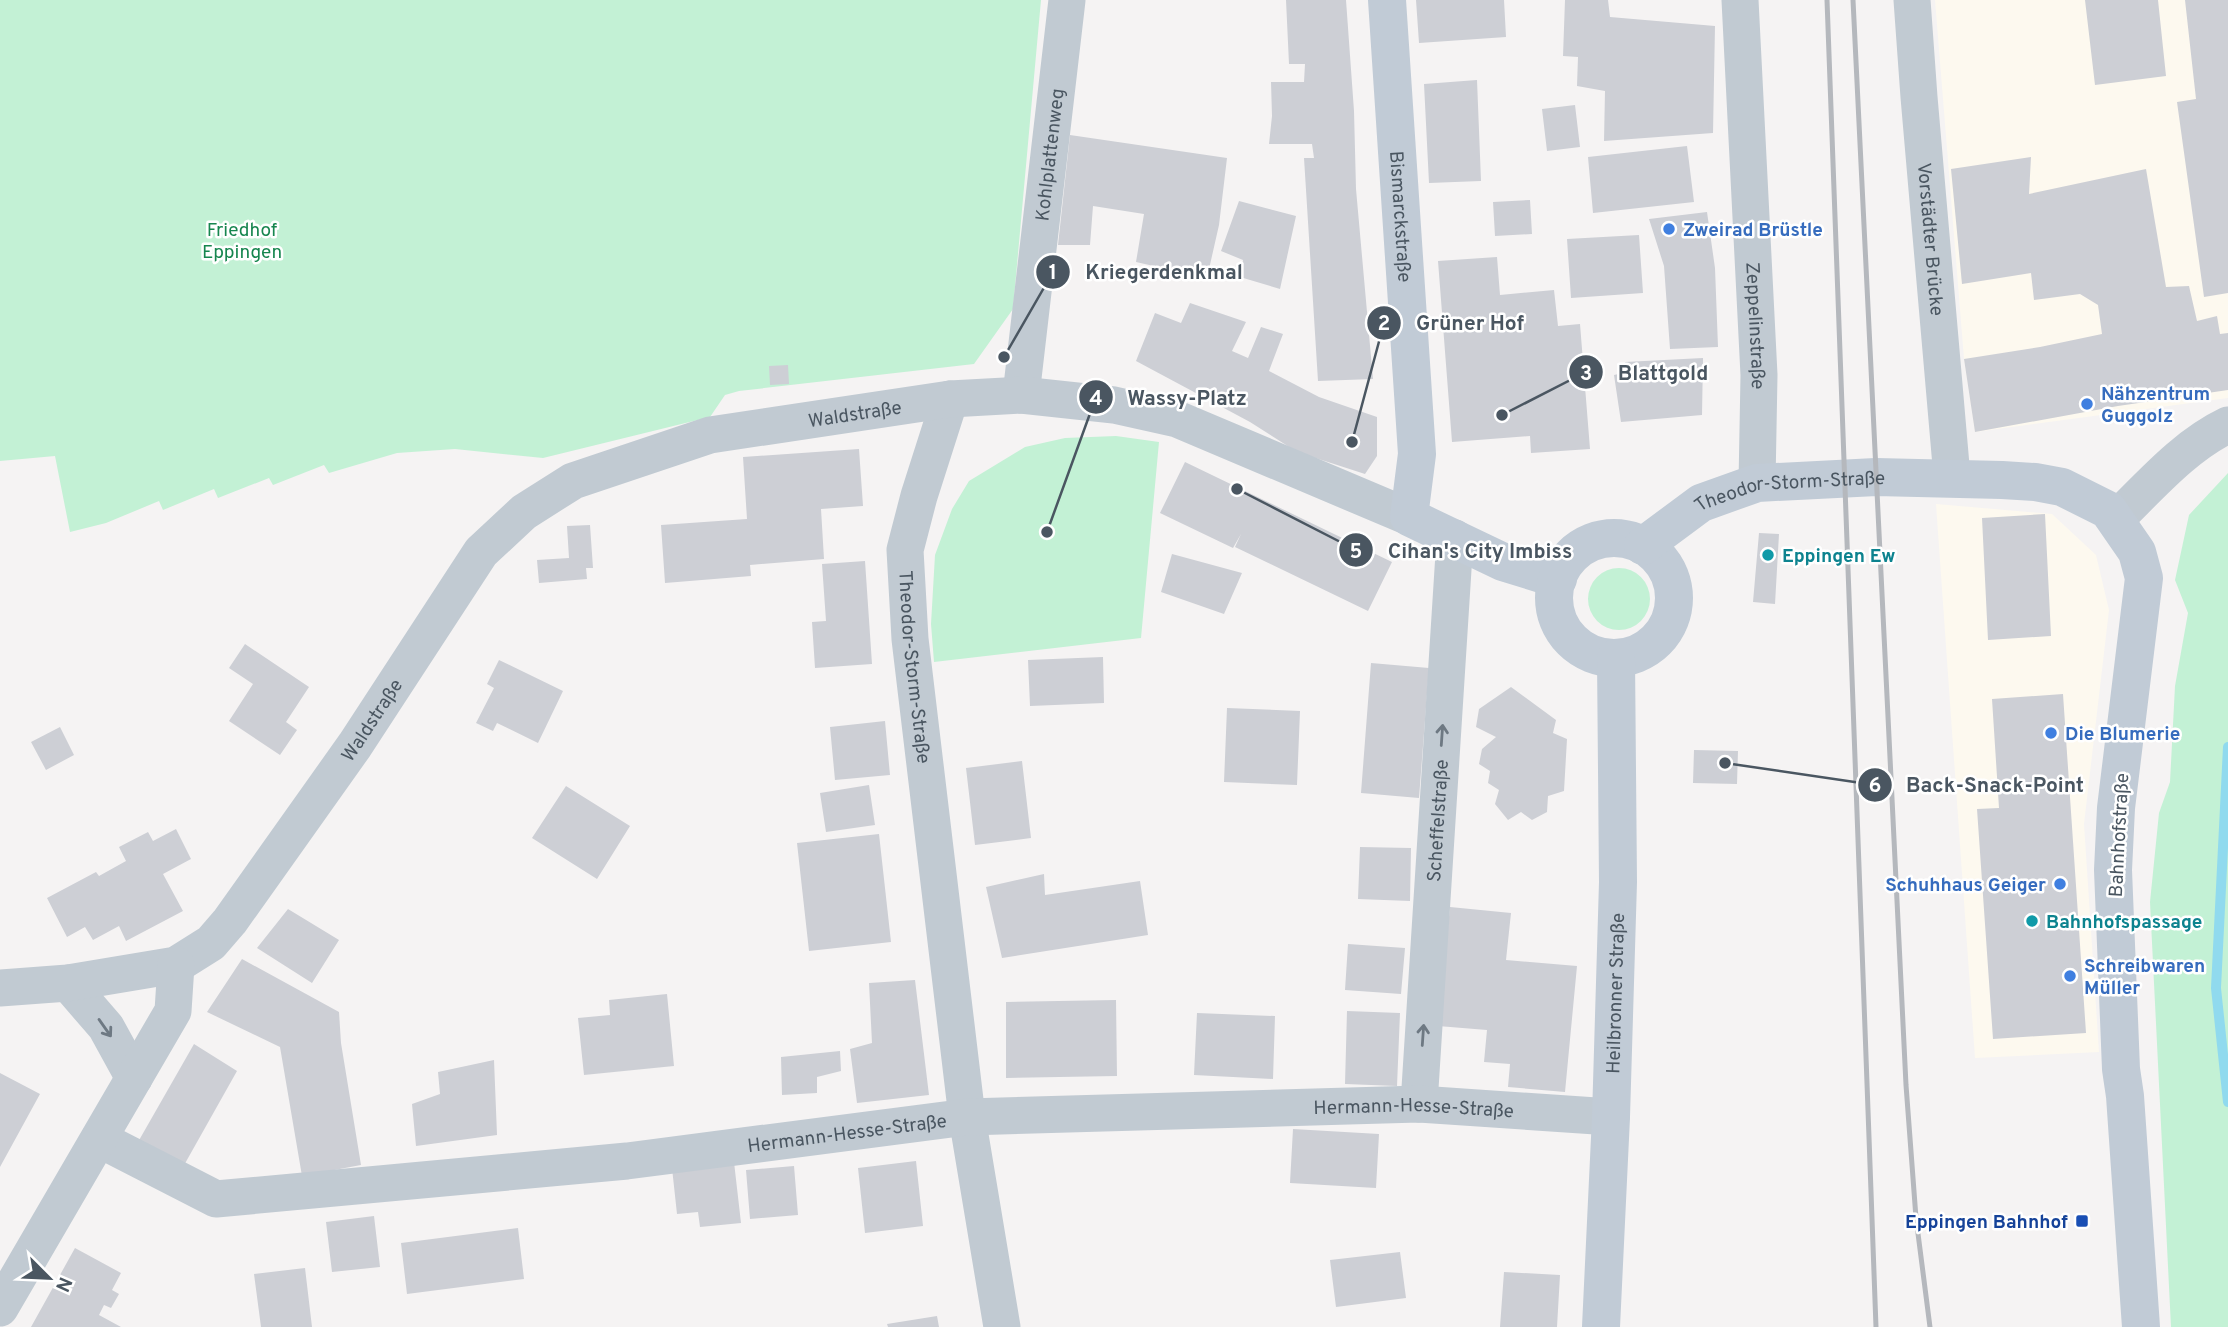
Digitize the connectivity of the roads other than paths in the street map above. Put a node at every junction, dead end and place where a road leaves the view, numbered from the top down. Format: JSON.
{"nodes":[{"id":1,"x":1067,"y":0,"type":"edge"},
{"id":2,"x":1387,"y":0,"type":"edge"},
{"id":3,"x":1740,"y":0,"type":"edge"},
{"id":4,"x":1912,"y":0,"type":"edge"},
{"id":5,"x":1021,"y":395,"type":"junction"},
{"id":6,"x":950,"y":399,"type":"junction"},
{"id":7,"x":2228,"y":425,"type":"edge"},
{"id":8,"x":1952,"y":477,"type":"junction"},
{"id":9,"x":1757,"y":483,"type":"junction"},
{"id":10,"x":1409,"y":517,"type":"junction"},
{"id":11,"x":2116,"y":519,"type":"junction"},
{"id":12,"x":1455,"y":538,"type":"junction"},
{"id":13,"x":1643,"y":546,"type":"junction"},
{"id":14,"x":1558,"y":579,"type":"junction"},
{"id":15,"x":1616,"y":658,"type":"junction"},
{"id":16,"x":176,"y":965,"type":"junction"},
{"id":17,"x":68,"y":983,"type":"junction"},
{"id":18,"x":0,"y":988,"type":"edge"},
{"id":19,"x":134,"y":1078,"type":"junction"},
{"id":20,"x":1419,"y":1104,"type":"junction"},
{"id":21,"x":967,"y":1117,"type":"junction"},
{"id":22,"x":1611,"y":1118,"type":"junction"},
{"id":23,"x":99,"y":1139,"type":"junction"},
{"id":24,"x":0,"y":1308,"type":"edge"},
{"id":25,"x":1002,"y":1327,"type":"edge"},
{"id":26,"x":1601,"y":1327,"type":"edge"},
{"id":27,"x":2141,"y":1327,"type":"edge"}],
"edges":[{"from":1,"to":5,"type":"street","name":"Kohlplattenweg"},
{"from":2,"to":10,"type":"street","name":"Bismarckstraße"},
{"from":3,"to":9,"type":"street","name":"Zeppelinstraße"},
{"from":4,"to":8,"type":"street","name":"Vorstädter Brücke"},
{"from":5,"to":6,"type":"street"},
{"from":5,"to":10,"type":"street"},
{"from":6,"to":16,"type":"street","name":"Waldstraße"},
{"from":6,"to":21,"type":"street","name":"Theodor-Storm-Straße"},
{"from":7,"to":11,"type":"street"},
{"from":8,"to":9,"type":"street","name":"Theodor-Storm-Straße"},
{"from":8,"to":11,"type":"street","name":"Bahnhofstraße"},
{"from":9,"to":13,"type":"street","name":"Theodor-Storm-Straße"},
{"from":10,"to":12,"type":"street"},
{"from":11,"to":27,"type":"street","name":"Bahnhofstraße"},
{"from":12,"to":14,"type":"street"},
{"from":20,"to":12,"type":"street","name":"Scheffelstraße","one_way":true},
{"from":13,"to":14,"type":"street"},
{"from":13,"to":15,"type":"street"},
{"from":14,"to":15,"type":"street"},
{"from":15,"to":22,"type":"street","name":"Heilbronner Straße"},
{"from":16,"to":17,"type":"street"},
{"from":16,"to":19,"type":"street"},
{"from":17,"to":18,"type":"street"},
{"from":17,"to":19,"type":"street","one_way":true},
{"from":19,"to":23,"type":"street"},
{"from":20,"to":21,"type":"street","name":"Hermann-Hesse-Straße"},
{"from":20,"to":22,"type":"street","name":"Hermann-Hesse-Straße"},
{"from":21,"to":23,"type":"street","name":"Hermann-Hesse-Straße"},
{"from":21,"to":25,"type":"street","name":"Theodor-Storm-Straße"},
{"from":22,"to":26,"type":"street","name":"Heilbronner Straße"},
{"from":23,"to":24,"type":"street"}]}
